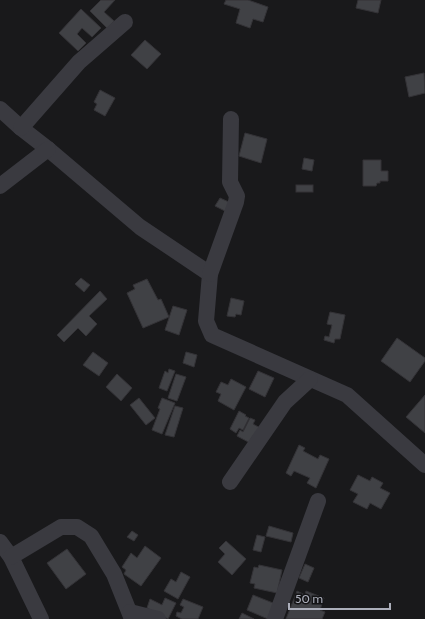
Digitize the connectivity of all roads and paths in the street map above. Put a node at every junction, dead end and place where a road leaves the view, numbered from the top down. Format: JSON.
{"nodes":[{"id":1,"x":124,"y":22,"type":"dead end"},
{"id":2,"x":0,"y":109,"type":"edge"},
{"id":3,"x":230,"y":119,"type":"dead end"},
{"id":4,"x":21,"y":128,"type":"junction"},
{"id":5,"x":48,"y":149,"type":"junction"},
{"id":6,"x":0,"y":186,"type":"edge"},
{"id":7,"x":210,"y":274,"type":"junction"},
{"id":8,"x":310,"y":379,"type":"junction"},
{"id":9,"x":425,"y":465,"type":"edge"},
{"id":10,"x":230,"y":482,"type":"dead end"},
{"id":11,"x":318,"y":501,"type":"dead end"},
{"id":12,"x":3,"y":548,"type":"edge"},
{"id":13,"x":131,"y":615,"type":"edge"},
{"id":14,"x":42,"y":619,"type":"edge"},
{"id":15,"x":158,"y":619,"type":"edge"},
{"id":16,"x":275,"y":619,"type":"edge"}],
"edges":[{"from":1,"to":4,"type":"street"},
{"from":2,"to":4,"type":"street"},
{"from":3,"to":7,"type":"street"},
{"from":4,"to":5,"type":"street"},
{"from":5,"to":6,"type":"street"},
{"from":5,"to":7,"type":"street"},
{"from":7,"to":8,"type":"street"},
{"from":8,"to":9,"type":"street"},
{"from":8,"to":10,"type":"street"},
{"from":11,"to":16,"type":"street"},
{"from":12,"to":13,"type":"street"},
{"from":12,"to":14,"type":"street"},
{"from":13,"to":15,"type":"street"}]}
